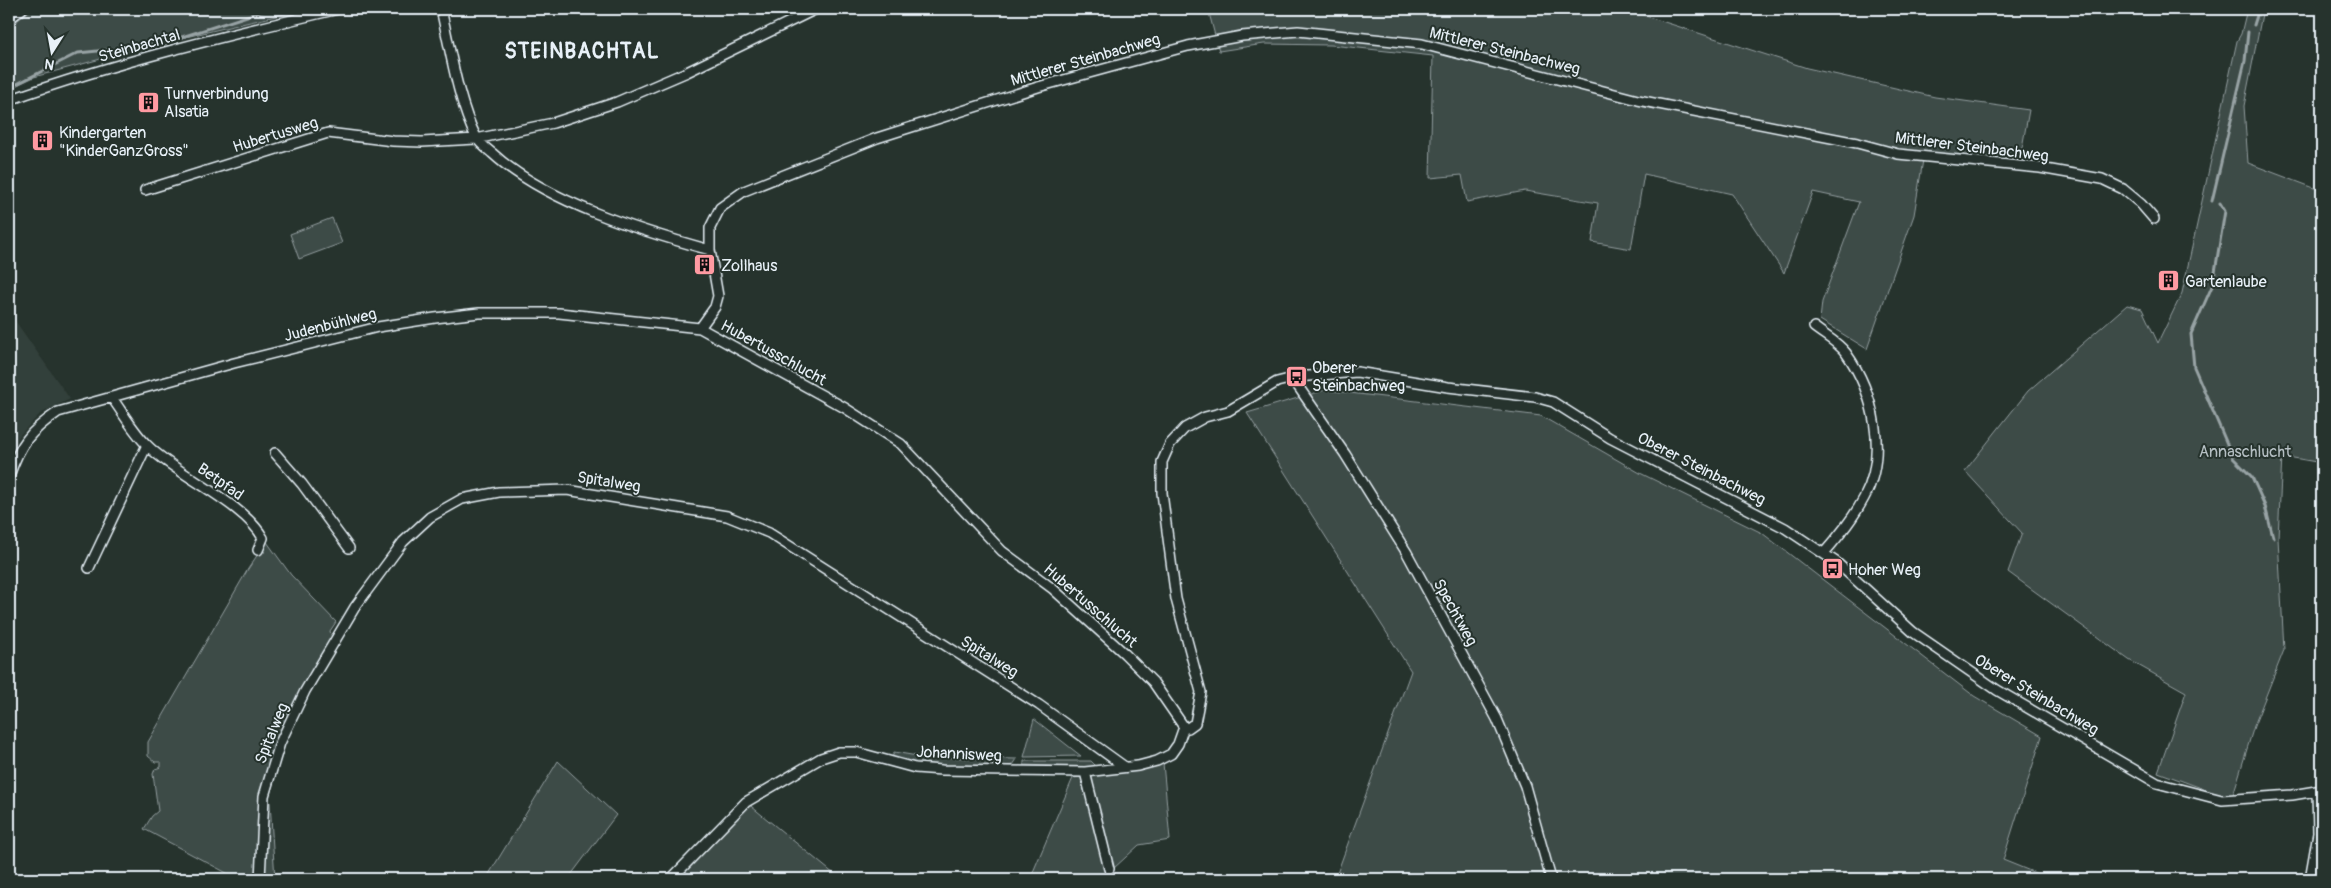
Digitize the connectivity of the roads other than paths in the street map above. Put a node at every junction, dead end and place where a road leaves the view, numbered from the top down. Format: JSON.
{"nodes":[{"id":1,"x":22,"y":9,"type":"edge"},
{"id":2,"x":338,"y":9,"type":"edge"},
{"id":3,"x":441,"y":9,"type":"edge"},
{"id":4,"x":816,"y":9,"type":"edge"},
{"id":5,"x":9,"y":20,"type":"edge"},
{"id":6,"x":9,"y":100,"type":"edge"},
{"id":7,"x":476,"y":139,"type":"junction"},
{"id":8,"x":145,"y":190,"type":"dead end"},
{"id":9,"x":2154,"y":218,"type":"dead end"},
{"id":10,"x":710,"y":250,"type":"junction"},
{"id":11,"x":701,"y":326,"type":"junction"},
{"id":12,"x":1814,"y":327,"type":"dead end"},
{"id":13,"x":1293,"y":379,"type":"junction"},
{"id":14,"x":112,"y":398,"type":"junction"},
{"id":15,"x":147,"y":445,"type":"junction"},
{"id":16,"x":275,"y":453,"type":"dead end"},
{"id":17,"x":9,"y":476,"type":"edge"},
{"id":18,"x":349,"y":548,"type":"dead end"},
{"id":19,"x":258,"y":550,"type":"dead end"},
{"id":20,"x":1824,"y":553,"type":"junction"},
{"id":21,"x":89,"y":568,"type":"dead end"},
{"id":22,"x":1184,"y":727,"type":"junction"},
{"id":23,"x":1125,"y":768,"type":"junction"},
{"id":24,"x":1085,"y":772,"type":"junction"},
{"id":25,"x":2320,"y":791,"type":"edge"},
{"id":26,"x":1109,"y":869,"type":"dead end"},
{"id":27,"x":260,"y":879,"type":"edge"},
{"id":28,"x":671,"y":879,"type":"edge"},
{"id":29,"x":1551,"y":879,"type":"edge"},
{"id":30,"x":2310,"y":879,"type":"edge"}],
"edges":[{"from":1,"to":5,"type":"street"},
{"from":2,"to":6,"type":"street","name":"Steinbachtal"},
{"from":3,"to":7,"type":"street"},
{"from":4,"to":7,"type":"street","name":"Hubertusweg"},
{"from":7,"to":8,"type":"street","name":"Hubertusweg"},
{"from":7,"to":10,"type":"street"},
{"from":9,"to":10,"type":"street","name":"Mittlerer Steinbachweg"},
{"from":10,"to":11,"type":"street","name":"Hubertusschlucht"},
{"from":11,"to":14,"type":"street","name":"Judenbühlweg"},
{"from":11,"to":22,"type":"street","name":"Hubertusschlucht"},
{"from":12,"to":20,"type":"street"},
{"from":13,"to":20,"type":"street","name":"Oberer Steinbachweg"},
{"from":13,"to":22,"type":"street","name":"Oberer Steinbachweg"},
{"from":13,"to":29,"type":"street","name":"Spechtweg"},
{"from":14,"to":15,"type":"street","name":"Betpfad"},
{"from":14,"to":17,"type":"street","name":"Judenbühlweg"},
{"from":15,"to":19,"type":"street","name":"Betpfad"},
{"from":15,"to":21,"type":"street"},
{"from":16,"to":18,"type":"street"},
{"from":20,"to":25,"type":"street","name":"Oberer Steinbachweg"},
{"from":22,"to":23,"type":"street","name":"Johannisweg"},
{"from":23,"to":24,"type":"street","name":"Johannisweg"},
{"from":23,"to":27,"type":"street","name":"Spitalweg"},
{"from":24,"to":26,"type":"street"},
{"from":24,"to":28,"type":"street","name":"Johannisweg"},
{"from":25,"to":30,"type":"street","name":"Oberer Steinbachweg"}]}
